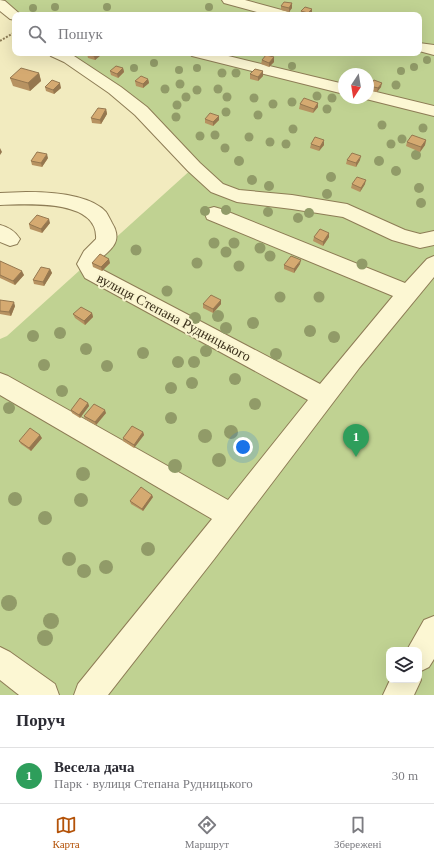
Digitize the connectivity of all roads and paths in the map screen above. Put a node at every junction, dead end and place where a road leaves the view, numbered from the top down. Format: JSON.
{"nodes":[{"id":1,"x":229,"y":0,"type":"edge"},
{"id":2,"x":0,"y":4,"type":"edge"},
{"id":3,"x":273,"y":12,"type":"edge"},
{"id":4,"x":12,"y":14,"type":"edge"},
{"id":5,"x":12,"y":34,"type":"edge"},
{"id":6,"x":0,"y":41,"type":"edge"},
{"id":7,"x":422,"y":48,"type":"edge"},
{"id":8,"x":434,"y":50,"type":"edge"},
{"id":9,"x":62,"y":56,"type":"edge"},
{"id":10,"x":209,"y":56,"type":"edge"},
{"id":11,"x":338,"y":88,"type":"edge"},
{"id":12,"x":374,"y":96,"type":"edge"},
{"id":13,"x":434,"y":111,"type":"edge"},
{"id":14,"x":0,"y":199,"type":"edge"},
{"id":15,"x":214,"y":214,"type":"dead end"},
{"id":16,"x":434,"y":238,"type":"edge"},
{"id":17,"x":434,"y":264,"type":"edge"},
{"id":18,"x":408,"y":293,"type":"junction"},
{"id":19,"x":0,"y":383,"type":"edge"},
{"id":20,"x":324,"y":397,"type":"junction"},
{"id":21,"x":231,"y":516,"type":"junction"},
{"id":22,"x":434,"y":630,"type":"edge"},
{"id":23,"x":422,"y":652,"type":"edge"},
{"id":24,"x":0,"y":662,"type":"edge"},
{"id":25,"x":404,"y":683,"type":"edge"},
{"id":26,"x":44,"y":695,"type":"edge"},
{"id":27,"x":89,"y":695,"type":"edge"},
{"id":28,"x":398,"y":695,"type":"edge"}],
"edges":[{"from":1,"to":3,"type":"street"},
{"from":2,"to":4,"type":"street"},
{"from":5,"to":6,"type":"path"},
{"from":7,"to":8,"type":"street"},
{"from":9,"to":16,"type":"street"},
{"from":10,"to":11,"type":"street"},
{"from":12,"to":13,"type":"street"},
{"from":14,"to":20,"type":"street","name":"вулиця Степана Рудницького"},
{"from":15,"to":18,"type":"street"},
{"from":17,"to":18,"type":"street"},
{"from":18,"to":20,"type":"street"},
{"from":19,"to":21,"type":"street"},
{"from":20,"to":21,"type":"street"},
{"from":21,"to":27,"type":"street"},
{"from":22,"to":23,"type":"street"},
{"from":24,"to":26,"type":"street"},
{"from":25,"to":28,"type":"street"}]}
